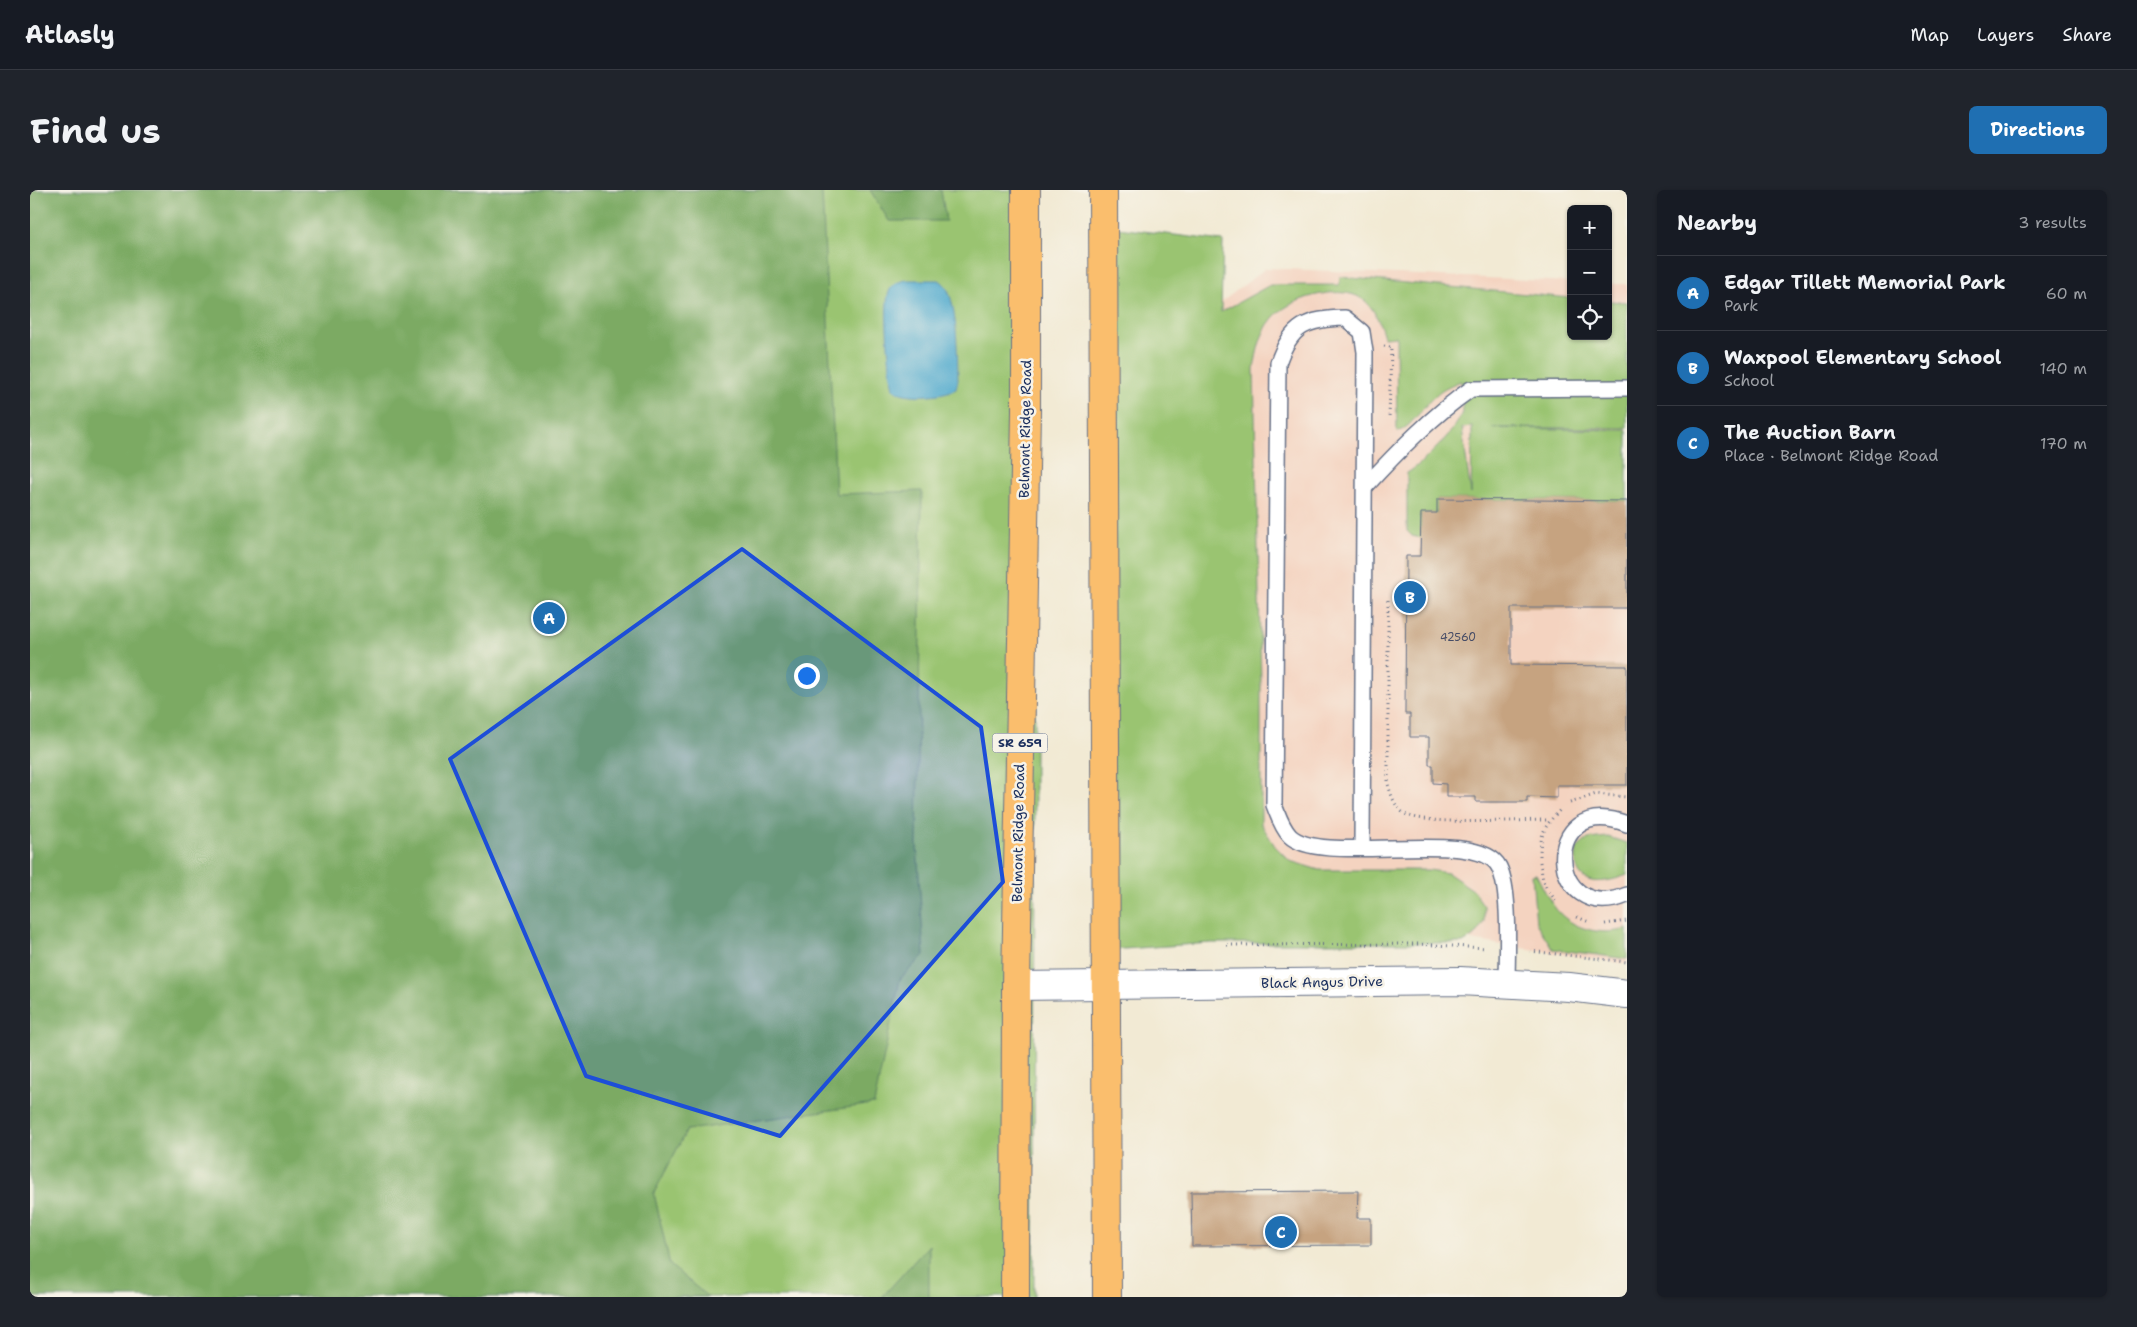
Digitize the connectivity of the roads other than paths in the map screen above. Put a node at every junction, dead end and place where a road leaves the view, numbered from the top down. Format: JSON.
{"nodes":[{"id":1,"x":1026,"y":190,"type":"edge"},
{"id":2,"x":1103,"y":190,"type":"edge"},
{"id":3,"x":1627,"y":388,"type":"edge"},
{"id":4,"x":1365,"y":487,"type":"junction"},
{"id":5,"x":1627,"y":824,"type":"edge"},
{"id":6,"x":1362,"y":847,"type":"junction"},
{"id":7,"x":1627,"y":895,"type":"edge"},
{"id":8,"x":1507,"y":984,"type":"junction"},
{"id":9,"x":1106,"y":985,"type":"junction"},
{"id":10,"x":1016,"y":986,"type":"junction"},
{"id":11,"x":1627,"y":994,"type":"edge"},
{"id":12,"x":1015,"y":1297,"type":"edge"},
{"id":13,"x":1107,"y":1297,"type":"edge"}],
"edges":[{"from":1,"to":10,"type":"main road","name":"Belmont Ridge Road","number":"SR 659"},
{"from":2,"to":9,"type":"main road"},
{"from":3,"to":4,"type":"lane"},
{"from":4,"to":6,"type":"lane"},
{"from":4,"to":6,"type":"lane"},
{"from":5,"to":7,"type":"lane"},
{"from":6,"to":8,"type":"lane"},
{"from":8,"to":9,"type":"street","name":"Black Angus Drive"},
{"from":8,"to":11,"type":"street","name":"Black Angus Drive"},
{"from":9,"to":10,"type":"street","name":"Black Angus Drive"},
{"from":9,"to":13,"type":"main road"},
{"from":10,"to":12,"type":"main road","name":"Belmont Ridge Road","number":"SR 659"}]}
